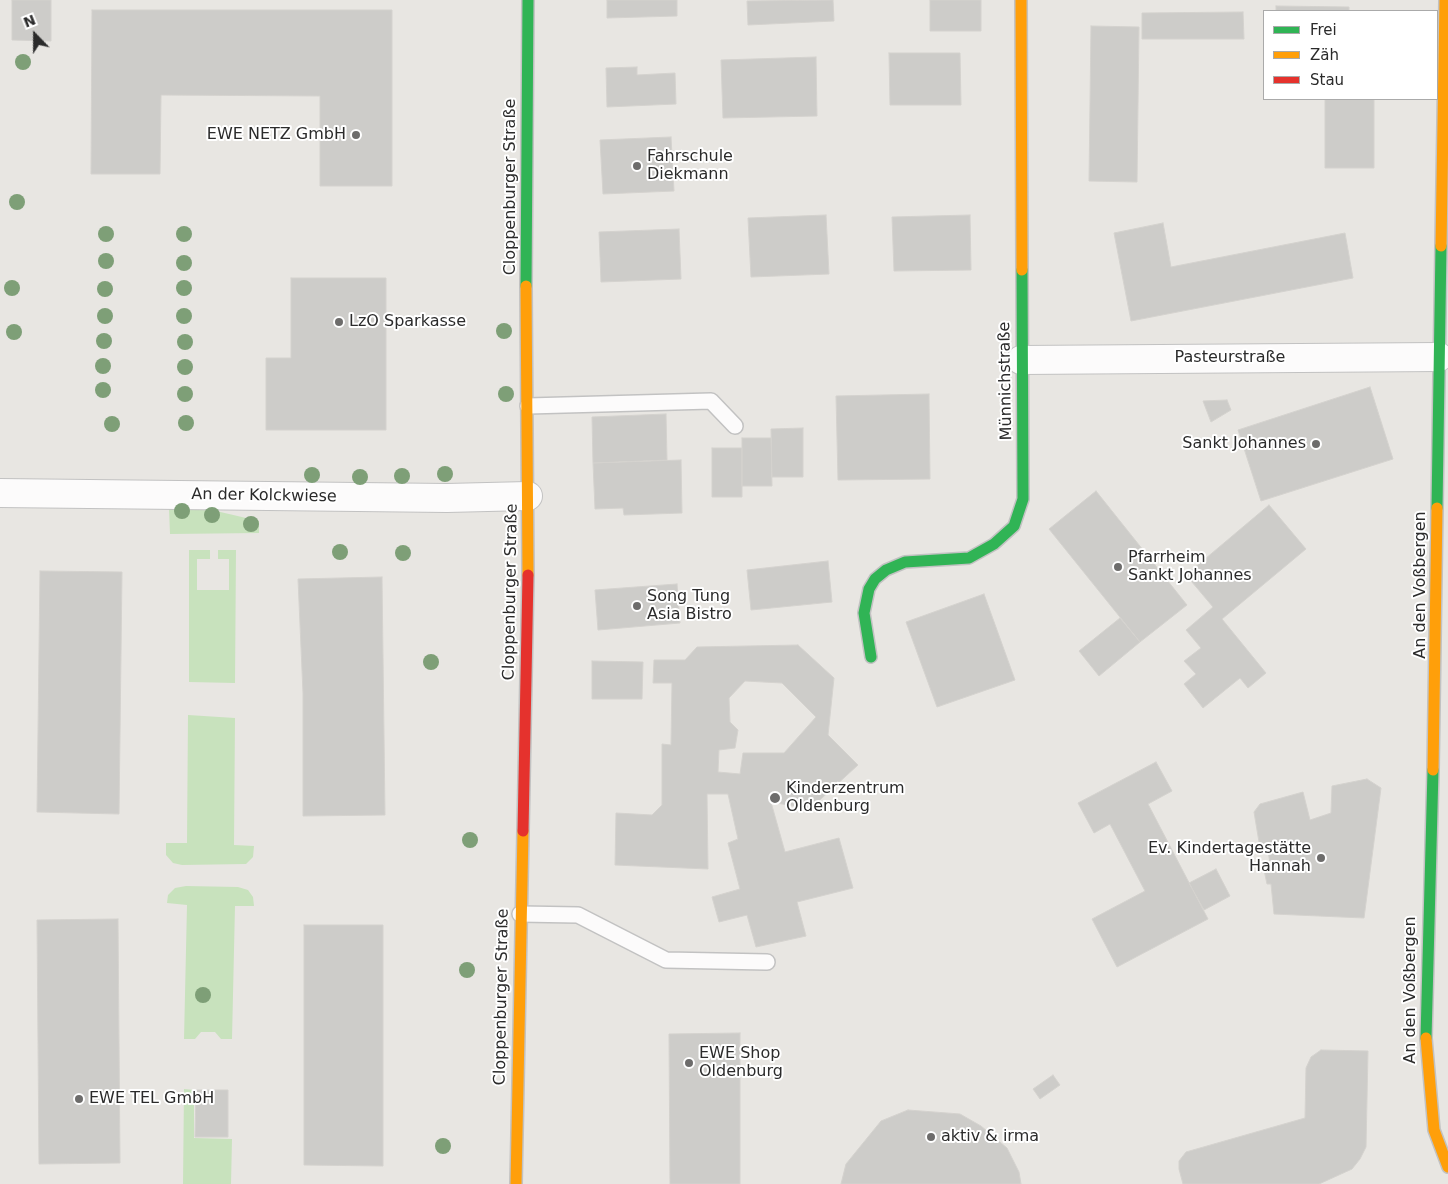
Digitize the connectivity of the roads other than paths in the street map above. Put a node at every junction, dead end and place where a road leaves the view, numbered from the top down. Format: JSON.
{"nodes":[{"id":1,"x":528,"y":0,"type":"edge"},
{"id":2,"x":1021,"y":0,"type":"edge"},
{"id":3,"x":1445,"y":0,"type":"edge"},
{"id":4,"x":1442,"y":339,"type":"edge"},
{"id":5,"x":1021,"y":360,"type":"junction"},
{"id":6,"x":528,"y":406,"type":"junction"},
{"id":7,"x":735,"y":426,"type":"dead end"},
{"id":8,"x":0,"y":493,"type":"edge"},
{"id":9,"x":528,"y":496,"type":"junction"},
{"id":10,"x":871,"y":657,"type":"dead end"},
{"id":11,"x":1442,"y":670,"type":"edge"},
{"id":12,"x":1441,"y":731,"type":"edge"},
{"id":13,"x":520,"y":914,"type":"junction"},
{"id":14,"x":767,"y":962,"type":"dead end"},
{"id":15,"x":1448,"y":1167,"type":"edge"},
{"id":16,"x":516,"y":1184,"type":"edge"}],
"edges":[{"from":1,"to":6,"type":"street","name":"Cloppenburger Straße"},
{"from":2,"to":5,"type":"street","name":"Münnichstraße"},
{"from":3,"to":4,"type":"street","name":"An den Voßbergen"},
{"from":4,"to":5,"type":"street","name":"Pasteurstraße"},
{"from":4,"to":11,"type":"street","name":"An den Voßbergen"},
{"from":5,"to":10,"type":"street","name":"Münnichstraße"},
{"from":6,"to":7,"type":"lane"},
{"from":6,"to":9,"type":"street","name":"Cloppenburger Straße"},
{"from":8,"to":9,"type":"street","name":"An der Kolckwiese"},
{"from":9,"to":13,"type":"street","name":"Cloppenburger Straße"},
{"from":11,"to":12,"type":"street","name":"An den Voßbergen"},
{"from":12,"to":15,"type":"street","name":"An den Voßbergen"},
{"from":13,"to":14,"type":"lane"},
{"from":13,"to":16,"type":"street","name":"Cloppenburger Straße"}]}
